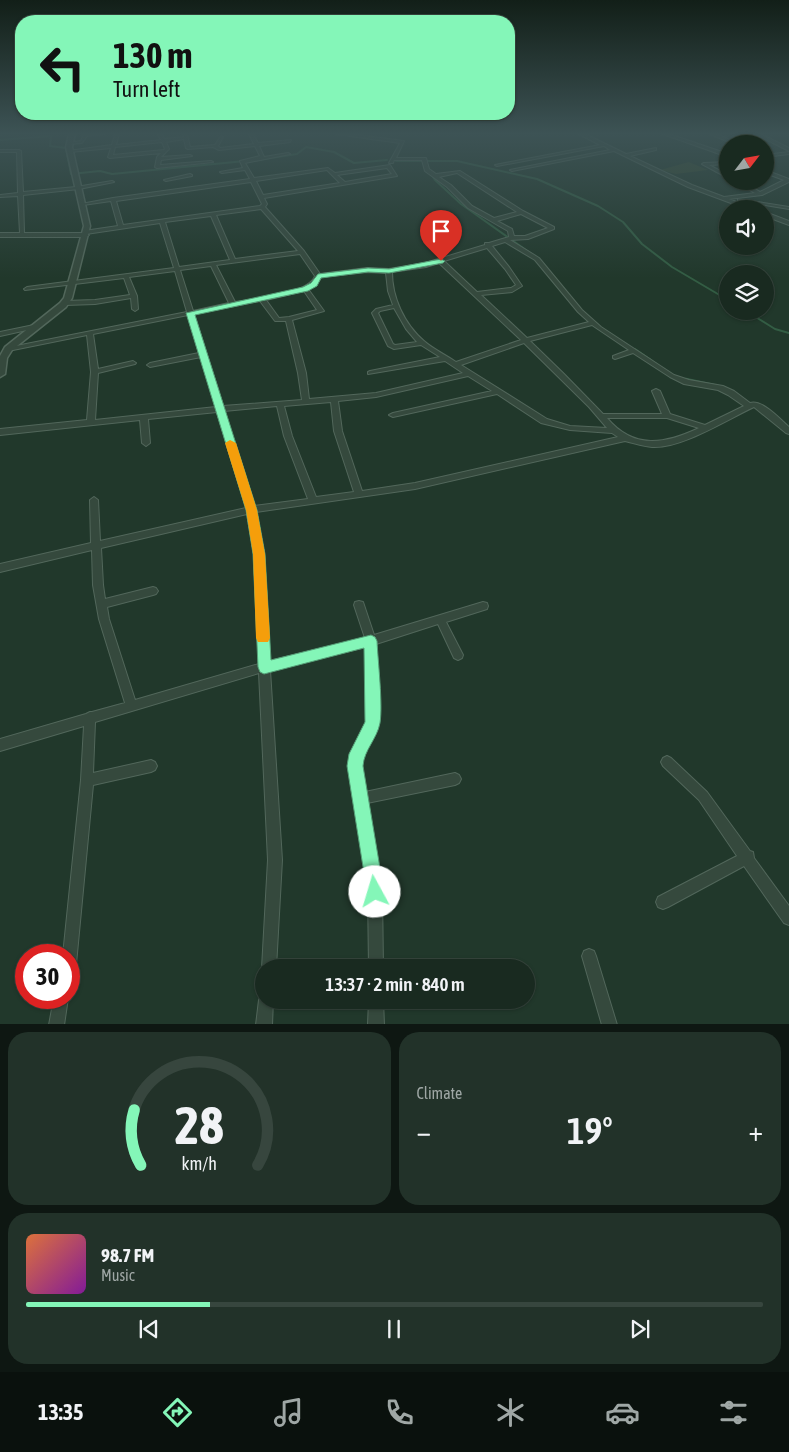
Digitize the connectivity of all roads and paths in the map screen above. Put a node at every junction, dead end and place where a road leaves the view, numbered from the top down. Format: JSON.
{"nodes":[{"id":1,"x":20,"y":182,"type":"edge"},
{"id":2,"x":77,"y":182,"type":"edge"},
{"id":3,"x":112,"y":182,"type":"dead end"},
{"id":4,"x":167,"y":182,"type":"edge"},
{"id":5,"x":240,"y":182,"type":"edge"},
{"id":6,"x":254,"y":182,"type":"edge"},
{"id":7,"x":342,"y":182,"type":"edge"},
{"id":8,"x":357,"y":182,"type":"edge"},
{"id":9,"x":442,"y":182,"type":"edge"},
{"id":10,"x":473,"y":182,"type":"edge"},
{"id":11,"x":681,"y":182,"type":"edge"},
{"id":12,"x":785,"y":182,"type":"edge"},
{"id":13,"x":344,"y":184,"type":"junction"},
{"id":14,"x":79,"y":188,"type":"junction"},
{"id":15,"x":753,"y":190,"type":"edge"},
{"id":16,"x":171,"y":191,"type":"junction"},
{"id":17,"x":21,"y":194,"type":"junction"},
{"id":18,"x":760,"y":194,"type":"junction"},
{"id":19,"x":0,"y":196,"type":"edge"},
{"id":20,"x":262,"y":197,"type":"junction"},
{"id":21,"x":725,"y":198,"type":"junction"},
{"id":22,"x":113,"y":199,"type":"junction"},
{"id":23,"x":730,"y":200,"type":"edge"},
{"id":24,"x":83,"y":204,"type":"junction"},
{"id":25,"x":262,"y":207,"type":"junction"},
{"id":26,"x":789,"y":208,"type":"edge"},
{"id":27,"x":521,"y":212,"type":"junction"},
{"id":28,"x":213,"y":214,"type":"junction"},
{"id":29,"x":774,"y":217,"type":"edge"},
{"id":30,"x":494,"y":220,"type":"junction"},
{"id":31,"x":162,"y":221,"type":"junction"},
{"id":32,"x":789,"y":223,"type":"edge"},
{"id":33,"x":121,"y":227,"type":"junction"},
{"id":34,"x":86,"y":233,"type":"junction"},
{"id":35,"x":22,"y":234,"type":"junction"},
{"id":36,"x":0,"y":235,"type":"edge"},
{"id":37,"x":509,"y":239,"type":"junction"},
{"id":38,"x":487,"y":244,"type":"junction"},
{"id":39,"x":302,"y":252,"type":"junction"},
{"id":40,"x":233,"y":261,"type":"junction"},
{"id":41,"x":441,"y":261,"type":"junction"},
{"id":42,"x":213,"y":264,"type":"junction"},
{"id":43,"x":176,"y":269,"type":"junction"},
{"id":44,"x":389,"y":271,"type":"junction"},
{"id":45,"x":126,"y":276,"type":"junction"},
{"id":46,"x":318,"y":276,"type":"junction"},
{"id":47,"x":73,"y":283,"type":"junction"},
{"id":48,"x":27,"y":288,"type":"dead end"},
{"id":49,"x":305,"y":289,"type":"junction"},
{"id":50,"x":475,"y":294,"type":"junction"},
{"id":51,"x":134,"y":296,"type":"junction"},
{"id":52,"x":262,"y":298,"type":"junction"},
{"id":53,"x":65,"y":303,"type":"junction"},
{"id":54,"x":233,"y":305,"type":"junction"},
{"id":55,"x":397,"y":306,"type":"junction"},
{"id":56,"x":135,"y":309,"type":"dead end"},
{"id":57,"x":190,"y":313,"type":"junction"},
{"id":58,"x":289,"y":319,"type":"junction"},
{"id":59,"x":592,"y":323,"type":"junction"},
{"id":60,"x":34,"y":327,"type":"junction"},
{"id":61,"x":90,"y":333,"type":"junction"},
{"id":62,"x":0,"y":334,"type":"edge"},
{"id":63,"x":524,"y":341,"type":"junction"},
{"id":64,"x":422,"y":343,"type":"junction"},
{"id":65,"x":8,"y":349,"type":"junction"},
{"id":66,"x":634,"y":351,"type":"junction"},
{"id":67,"x":202,"y":355,"type":"junction"},
{"id":68,"x":616,"y":356,"type":"dead end"},
{"id":69,"x":1,"y":358,"type":"edge"},
{"id":70,"x":447,"y":358,"type":"junction"},
{"id":71,"x":134,"y":363,"type":"dead end"},
{"id":72,"x":457,"y":364,"type":"junction"},
{"id":73,"x":150,"y":365,"type":"dead end"},
{"id":74,"x":95,"y":372,"type":"junction"},
{"id":75,"x":370,"y":373,"type":"dead end"},
{"id":76,"x":471,"y":373,"type":"junction"},
{"id":77,"x":0,"y":374,"type":"edge"},
{"id":78,"x":656,"y":391,"type":"dead end"},
{"id":79,"x":497,"y":392,"type":"junction"},
{"id":80,"x":334,"y":399,"type":"junction"},
{"id":81,"x":306,"y":401,"type":"junction"},
{"id":82,"x":280,"y":404,"type":"junction"},
{"id":83,"x":751,"y":405,"type":"junction"},
{"id":84,"x":220,"y":409,"type":"junction"},
{"id":85,"x":392,"y":415,"type":"dead end"},
{"id":86,"x":600,"y":416,"type":"junction"},
{"id":87,"x":667,"y":416,"type":"junction"},
{"id":88,"x":144,"y":417,"type":"junction"},
{"id":89,"x":90,"y":423,"type":"junction"},
{"id":90,"x":705,"y":427,"type":"junction"},
{"id":91,"x":0,"y":432,"type":"edge"},
{"id":92,"x":614,"y":432,"type":"junction"},
{"id":93,"x":789,"y":432,"type":"edge"},
{"id":94,"x":625,"y":438,"type":"junction"},
{"id":95,"x":146,"y":443,"type":"dead end"},
{"id":96,"x":359,"y":494,"type":"junction"},
{"id":97,"x":94,"y":500,"type":"dead end"},
{"id":98,"x":314,"y":501,"type":"junction"},
{"id":99,"x":251,"y":510,"type":"junction"},
{"id":100,"x":96,"y":545,"type":"junction"},
{"id":101,"x":0,"y":568,"type":"edge"},
{"id":102,"x":154,"y":591,"type":"dead end"},
{"id":103,"x":102,"y":604,"type":"junction"},
{"id":104,"x":359,"y":605,"type":"dead end"},
{"id":105,"x":483,"y":606,"type":"dead end"},
{"id":106,"x":440,"y":619,"type":"junction"},
{"id":107,"x":371,"y":641,"type":"junction"},
{"id":108,"x":458,"y":655,"type":"dead end"},
{"id":109,"x":264,"y":667,"type":"junction"},
{"id":110,"x":131,"y":705,"type":"junction"},
{"id":111,"x":90,"y":717,"type":"junction"},
{"id":112,"x":0,"y":745,"type":"edge"},
{"id":113,"x":667,"y":762,"type":"dead end"},
{"id":114,"x":151,"y":766,"type":"dead end"},
{"id":115,"x":455,"y":779,"type":"dead end"},
{"id":116,"x":87,"y":780,"type":"junction"},
{"id":117,"x":359,"y":799,"type":"junction"},
{"id":118,"x":748,"y":857,"type":"junction"},
{"id":119,"x":663,"y":902,"type":"dead end"},
{"id":120,"x":789,"y":918,"type":"edge"},
{"id":121,"x":71,"y":944,"type":"edge"},
{"id":122,"x":589,"y":956,"type":"dead end"},
{"id":123,"x":270,"y":959,"type":"edge"},
{"id":124,"x":376,"y":959,"type":"edge"},
{"id":125,"x":59,"y":1009,"type":"edge"},
{"id":126,"x":265,"y":1009,"type":"edge"},
{"id":127,"x":376,"y":1009,"type":"edge"},
{"id":128,"x":56,"y":1024,"type":"edge"},
{"id":129,"x":264,"y":1024,"type":"edge"},
{"id":130,"x":376,"y":1024,"type":"edge"},
{"id":131,"x":610,"y":1024,"type":"edge"}],
"edges":[{"from":1,"to":17,"type":"street"},
{"from":2,"to":14,"type":"street"},
{"from":3,"to":14,"type":"street"},
{"from":4,"to":16,"type":"street"},
{"from":5,"to":16,"type":"street"},
{"from":6,"to":20,"type":"street"},
{"from":7,"to":13,"type":"street"},
{"from":8,"to":13,"type":"street"},
{"from":9,"to":30,"type":"street"},
{"from":10,"to":27,"type":"street"},
{"from":11,"to":21,"type":"street"},
{"from":12,"to":18,"type":"street"},
{"from":13,"to":20,"type":"street"},
{"from":14,"to":17,"type":"street"},
{"from":14,"to":24,"type":"street"},
{"from":15,"to":18,"type":"street"},
{"from":16,"to":22,"type":"street"},
{"from":17,"to":19,"type":"street"},
{"from":17,"to":35,"type":"street"},
{"from":18,"to":21,"type":"street"},
{"from":20,"to":25,"type":"street"},
{"from":21,"to":23,"type":"street"},
{"from":21,"to":26,"type":"street"},
{"from":22,"to":24,"type":"street"},
{"from":22,"to":33,"type":"street"},
{"from":24,"to":34,"type":"street"},
{"from":25,"to":28,"type":"street"},
{"from":25,"to":39,"type":"street"},
{"from":27,"to":30,"type":"street"},
{"from":27,"to":37,"type":"street"},
{"from":28,"to":31,"type":"street"},
{"from":28,"to":40,"type":"street"},
{"from":29,"to":32,"type":"street"},
{"from":30,"to":37,"type":"street"},
{"from":31,"to":33,"type":"street"},
{"from":31,"to":43,"type":"street"},
{"from":33,"to":34,"type":"street"},
{"from":34,"to":35,"type":"street"},
{"from":34,"to":47,"type":"street"},
{"from":35,"to":36,"type":"street"},
{"from":37,"to":38,"type":"street"},
{"from":37,"to":59,"type":"street"},
{"from":38,"to":41,"type":"street"},
{"from":38,"to":50,"type":"street"},
{"from":39,"to":40,"type":"street"},
{"from":39,"to":46,"type":"street"},
{"from":40,"to":42,"type":"street"},
{"from":41,"to":44,"type":"street"},
{"from":41,"to":50,"type":"street"},
{"from":42,"to":43,"type":"street"},
{"from":42,"to":54,"type":"street"},
{"from":43,"to":45,"type":"street"},
{"from":43,"to":57,"type":"street"},
{"from":44,"to":46,"type":"street"},
{"from":44,"to":55,"type":"street"},
{"from":45,"to":47,"type":"street"},
{"from":45,"to":51,"type":"street"},
{"from":46,"to":49,"type":"street"},
{"from":47,"to":48,"type":"street"},
{"from":47,"to":53,"type":"street"},
{"from":49,"to":52,"type":"street"},
{"from":49,"to":58,"type":"street"},
{"from":50,"to":63,"type":"street"},
{"from":51,"to":53,"type":"street"},
{"from":51,"to":56,"type":"street"},
{"from":52,"to":54,"type":"street"},
{"from":52,"to":58,"type":"street"},
{"from":53,"to":60,"type":"street"},
{"from":54,"to":57,"type":"street"},
{"from":55,"to":64,"type":"street"},
{"from":55,"to":64,"type":"street"},
{"from":57,"to":61,"type":"street"},
{"from":57,"to":67,"type":"street"},
{"from":58,"to":81,"type":"street"},
{"from":59,"to":63,"type":"street"},
{"from":59,"to":66,"type":"street"},
{"from":60,"to":62,"type":"street"},
{"from":60,"to":65,"type":"street"},
{"from":61,"to":65,"type":"street"},
{"from":61,"to":74,"type":"street"},
{"from":63,"to":72,"type":"street"},
{"from":63,"to":86,"type":"street"},
{"from":64,"to":70,"type":"street"},
{"from":65,"to":69,"type":"street"},
{"from":66,"to":68,"type":"street"},
{"from":66,"to":83,"type":"street"},
{"from":67,"to":73,"type":"street"},
{"from":67,"to":84,"type":"street"},
{"from":69,"to":77,"type":"street"},
{"from":70,"to":72,"type":"street"},
{"from":70,"to":75,"type":"street"},
{"from":71,"to":74,"type":"street"},
{"from":72,"to":76,"type":"street"},
{"from":74,"to":89,"type":"street"},
{"from":76,"to":79,"type":"street"},
{"from":76,"to":80,"type":"street"},
{"from":78,"to":87,"type":"street"},
{"from":79,"to":85,"type":"street"},
{"from":79,"to":92,"type":"street"},
{"from":80,"to":81,"type":"street"},
{"from":80,"to":96,"type":"street"},
{"from":81,"to":82,"type":"street"},
{"from":82,"to":84,"type":"street"},
{"from":82,"to":98,"type":"street"},
{"from":83,"to":90,"type":"street"},
{"from":83,"to":93,"type":"street"},
{"from":84,"to":88,"type":"street"},
{"from":84,"to":99,"type":"street"},
{"from":86,"to":87,"type":"street"},
{"from":86,"to":92,"type":"street"},
{"from":87,"to":90,"type":"street"},
{"from":88,"to":89,"type":"street"},
{"from":88,"to":95,"type":"street"},
{"from":89,"to":91,"type":"street"},
{"from":90,"to":94,"type":"street"},
{"from":92,"to":94,"type":"street"},
{"from":94,"to":96,"type":"street"},
{"from":96,"to":98,"type":"street"},
{"from":97,"to":100,"type":"street"},
{"from":98,"to":99,"type":"street"},
{"from":99,"to":100,"type":"street"},
{"from":99,"to":109,"type":"street"},
{"from":100,"to":101,"type":"street"},
{"from":100,"to":103,"type":"street"},
{"from":102,"to":103,"type":"street"},
{"from":103,"to":110,"type":"street"},
{"from":104,"to":107,"type":"street"},
{"from":105,"to":106,"type":"street"},
{"from":106,"to":107,"type":"street"},
{"from":106,"to":108,"type":"street"},
{"from":107,"to":109,"type":"street"},
{"from":107,"to":117,"type":"street"},
{"from":109,"to":110,"type":"street"},
{"from":109,"to":123,"type":"street"},
{"from":110,"to":111,"type":"street"},
{"from":111,"to":112,"type":"street"},
{"from":111,"to":116,"type":"street"},
{"from":113,"to":118,"type":"street"},
{"from":114,"to":116,"type":"street"},
{"from":115,"to":117,"type":"street"},
{"from":116,"to":121,"type":"street"},
{"from":117,"to":124,"type":"street"},
{"from":118,"to":119,"type":"street"},
{"from":118,"to":120,"type":"street"},
{"from":122,"to":131,"type":"street"},
{"from":125,"to":128,"type":"street"},
{"from":126,"to":129,"type":"street"},
{"from":127,"to":130,"type":"street"}]}
